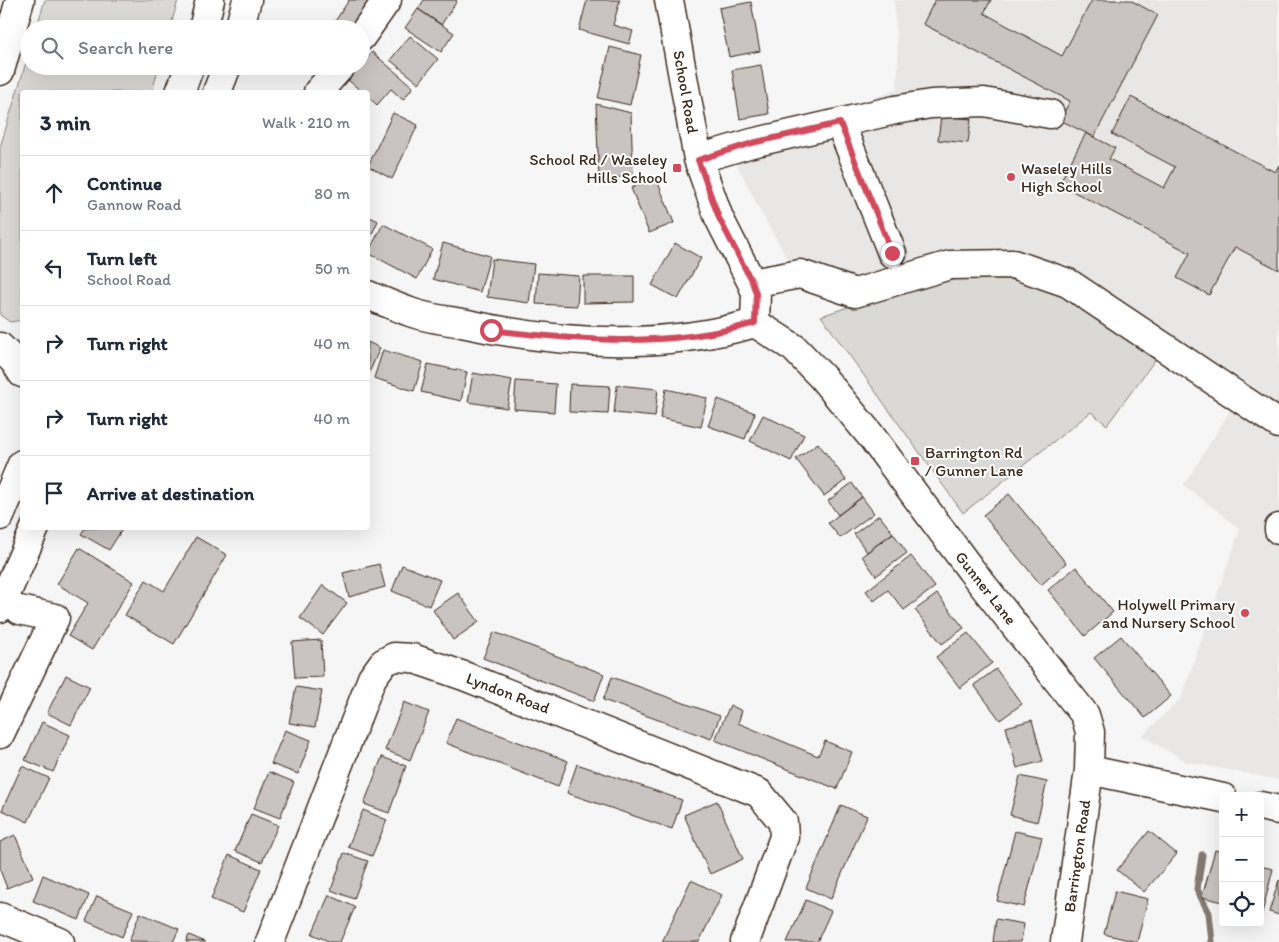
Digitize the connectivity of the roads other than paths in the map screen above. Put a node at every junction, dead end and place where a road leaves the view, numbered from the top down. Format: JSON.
{"nodes":[{"id":1,"x":20,"y":0,"type":"edge"},
{"id":2,"x":210,"y":0,"type":"edge"},
{"id":3,"x":248,"y":0,"type":"edge"},
{"id":4,"x":387,"y":0,"type":"edge"},
{"id":5,"x":669,"y":0,"type":"edge"},
{"id":6,"x":205,"y":20,"type":"edge"},
{"id":7,"x":242,"y":20,"type":"edge"},
{"id":8,"x":370,"y":24,"type":"edge"},
{"id":9,"x":0,"y":71,"type":"edge"},
{"id":10,"x":187,"y":75,"type":"edge"},
{"id":11,"x":224,"y":75,"type":"edge"},
{"id":12,"x":333,"y":75,"type":"edge"},
{"id":13,"x":181,"y":90,"type":"edge"},
{"id":14,"x":219,"y":90,"type":"edge"},
{"id":15,"x":320,"y":90,"type":"edge"},
{"id":16,"x":1050,"y":114,"type":"dead end"},
{"id":17,"x":840,"y":123,"type":"junction"},
{"id":18,"x":698,"y":160,"type":"junction"},
{"id":19,"x":892,"y":253,"type":"dead end"},
{"id":20,"x":752,"y":282,"type":"junction"},
{"id":21,"x":370,"y":296,"type":"edge"},
{"id":22,"x":755,"y":323,"type":"junction"},
{"id":23,"x":20,"y":343,"type":"edge"},
{"id":24,"x":0,"y":346,"type":"edge"},
{"id":25,"x":20,"y":370,"type":"edge"},
{"id":26,"x":1279,"y":424,"type":"edge"},
{"id":27,"x":20,"y":469,"type":"edge"},
{"id":28,"x":0,"y":516,"type":"edge"},
{"id":29,"x":34,"y":530,"type":"edge"},
{"id":30,"x":10,"y":609,"type":"edge"},
{"id":31,"x":0,"y":734,"type":"edge"},
{"id":32,"x":1090,"y":770,"type":"junction"},
{"id":33,"x":1219,"y":797,"type":"edge"},
{"id":34,"x":1264,"y":807,"type":"edge"},
{"id":35,"x":1279,"y":810,"type":"edge"},
{"id":36,"x":0,"y":917,"type":"edge"},
{"id":37,"x":60,"y":942,"type":"edge"},
{"id":38,"x":270,"y":942,"type":"edge"},
{"id":39,"x":745,"y":942,"type":"edge"},
{"id":40,"x":1065,"y":942,"type":"edge"}],
"edges":[{"from":1,"to":9,"type":"main road"},
{"from":2,"to":6,"type":"main road"},
{"from":3,"to":7,"type":"main road"},
{"from":4,"to":8,"type":"main road"},
{"from":5,"to":18,"type":"main road","name":"School Road"},
{"from":10,"to":13,"type":"main road"},
{"from":11,"to":14,"type":"main road"},
{"from":12,"to":15,"type":"main road"},
{"from":16,"to":17,"type":"main road"},
{"from":17,"to":18,"type":"main road"},
{"from":17,"to":19,"type":"main road"},
{"from":18,"to":20,"type":"main road","name":"School Road"},
{"from":20,"to":22,"type":"main road","name":"School Road"},
{"from":20,"to":26,"type":"main road"},
{"from":21,"to":22,"type":"main road"},
{"from":22,"to":32,"type":"main road","name":"Gunner Lane"},
{"from":23,"to":24,"type":"main road"},
{"from":24,"to":25,"type":"main road"},
{"from":27,"to":28,"type":"main road"},
{"from":29,"to":30,"type":"main road"},
{"from":30,"to":31,"type":"main road"},
{"from":32,"to":33,"type":"main road"},
{"from":32,"to":40,"type":"main road","name":"Barrington Road"},
{"from":34,"to":35,"type":"main road"},
{"from":36,"to":37,"type":"main road"},
{"from":38,"to":39,"type":"main road","name":"Lyndon Road"}]}
